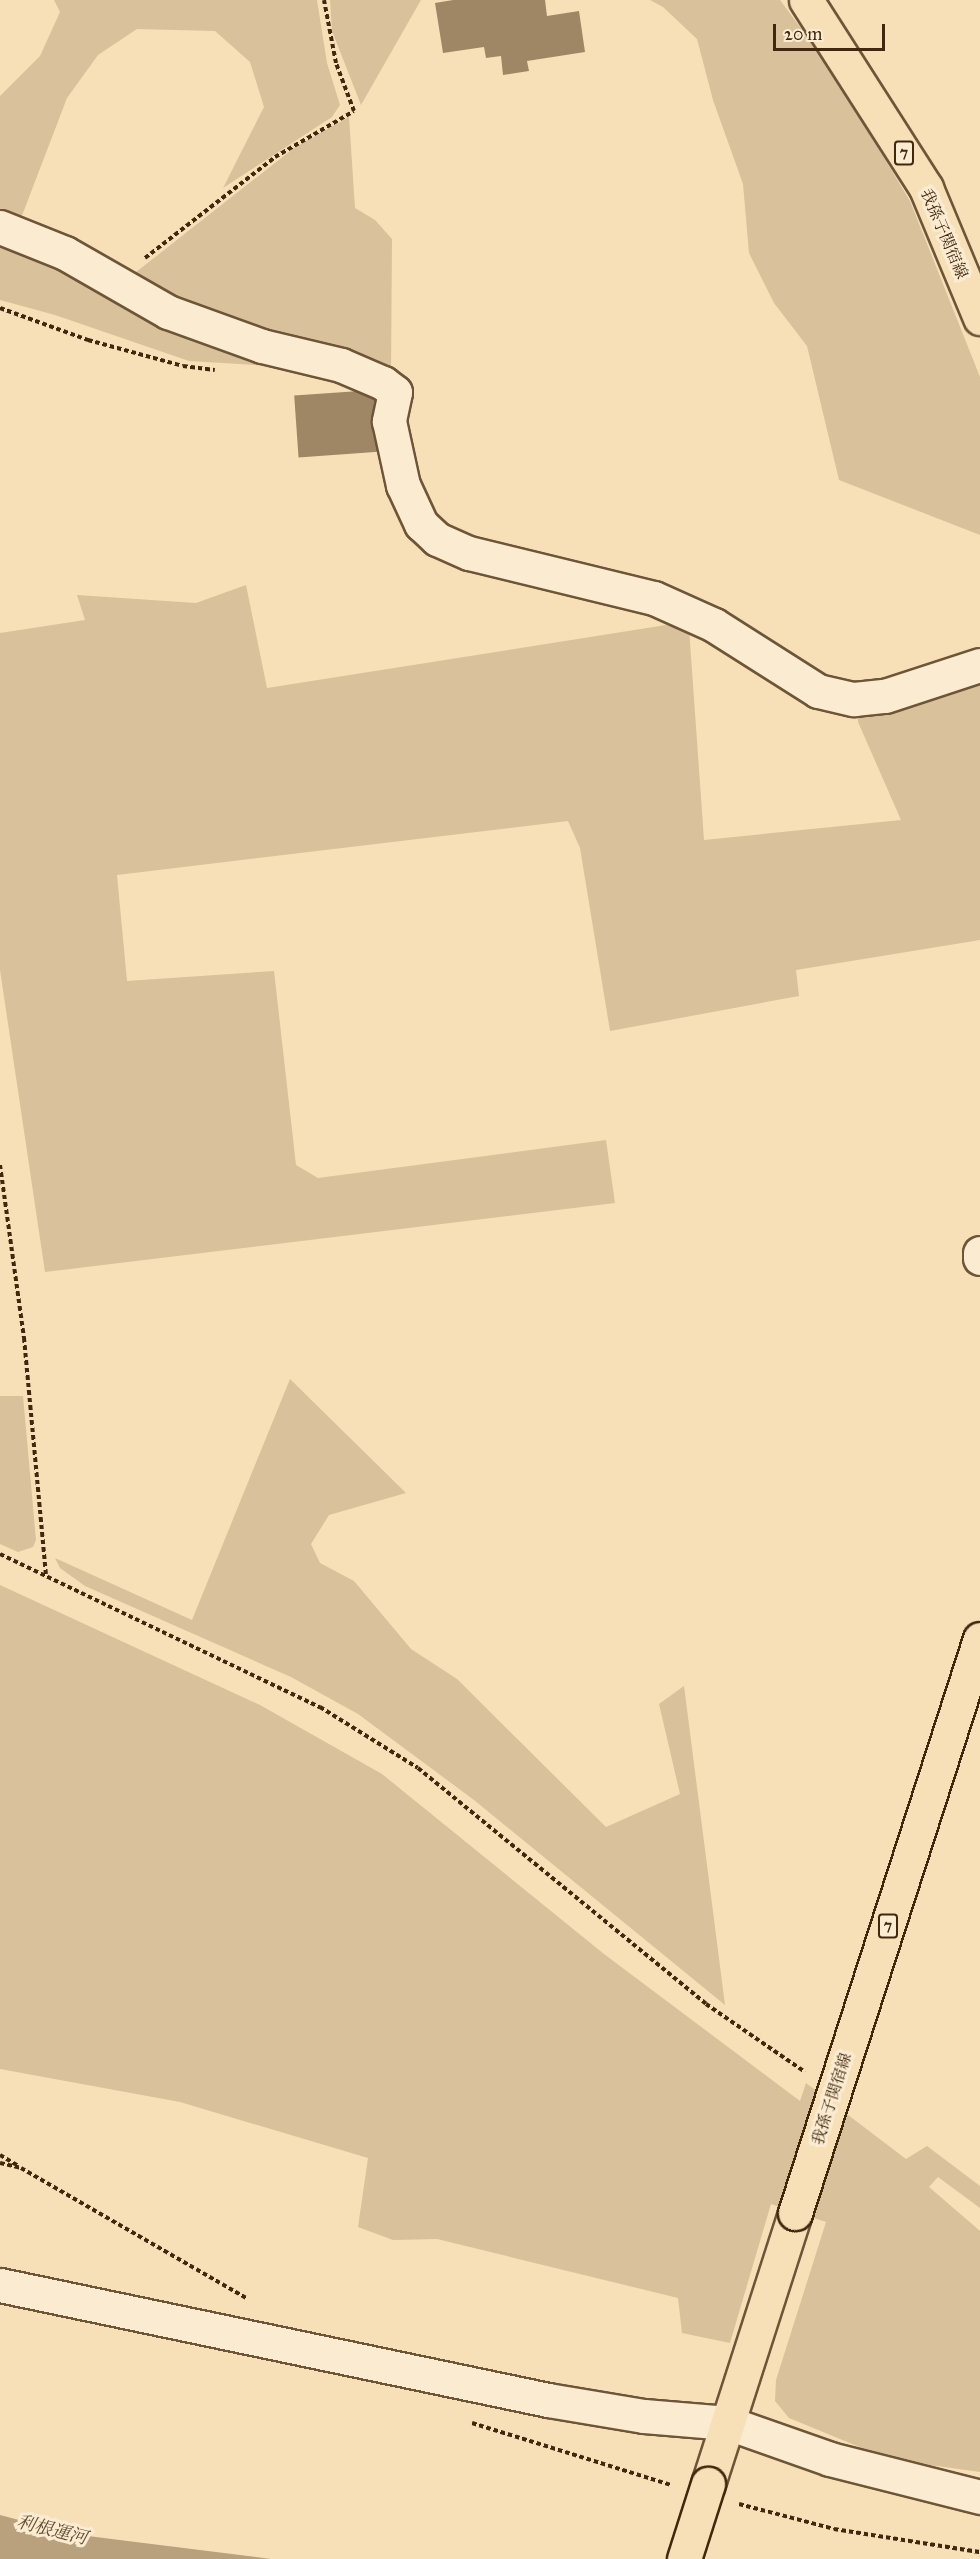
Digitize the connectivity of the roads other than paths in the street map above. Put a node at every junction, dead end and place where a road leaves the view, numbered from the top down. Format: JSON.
{"nodes":[{"id":1,"x":806,"y":0,"type":"edge"},
{"id":2,"x":0,"y":227,"type":"edge"},
{"id":3,"x":980,"y":318,"type":"edge"},
{"id":4,"x":980,"y":665,"type":"edge"},
{"id":5,"x":980,"y":1253,"type":"edge"},
{"id":6,"x":980,"y":1258,"type":"edge"},
{"id":7,"x":980,"y":1639,"type":"edge"},
{"id":8,"x":0,"y":2285,"type":"edge"},
{"id":9,"x":728,"y":2423,"type":"junction"},
{"id":10,"x":980,"y":2497,"type":"edge"},
{"id":11,"x":684,"y":2559,"type":"edge"}],
"edges":[{"from":1,"to":3,"type":"main road","name":"我孫子関宿線","number":"7"},
{"from":2,"to":4,"type":"street"},
{"from":5,"to":6,"type":"street"},
{"from":7,"to":9,"type":"main road","name":"我孫子関宿線","number":"7","bridge":true},
{"from":8,"to":9,"type":"street"},
{"from":9,"to":10,"type":"street"},
{"from":9,"to":11,"type":"main road","name":"我孫子関宿線","number":"7","bridge":true}]}
